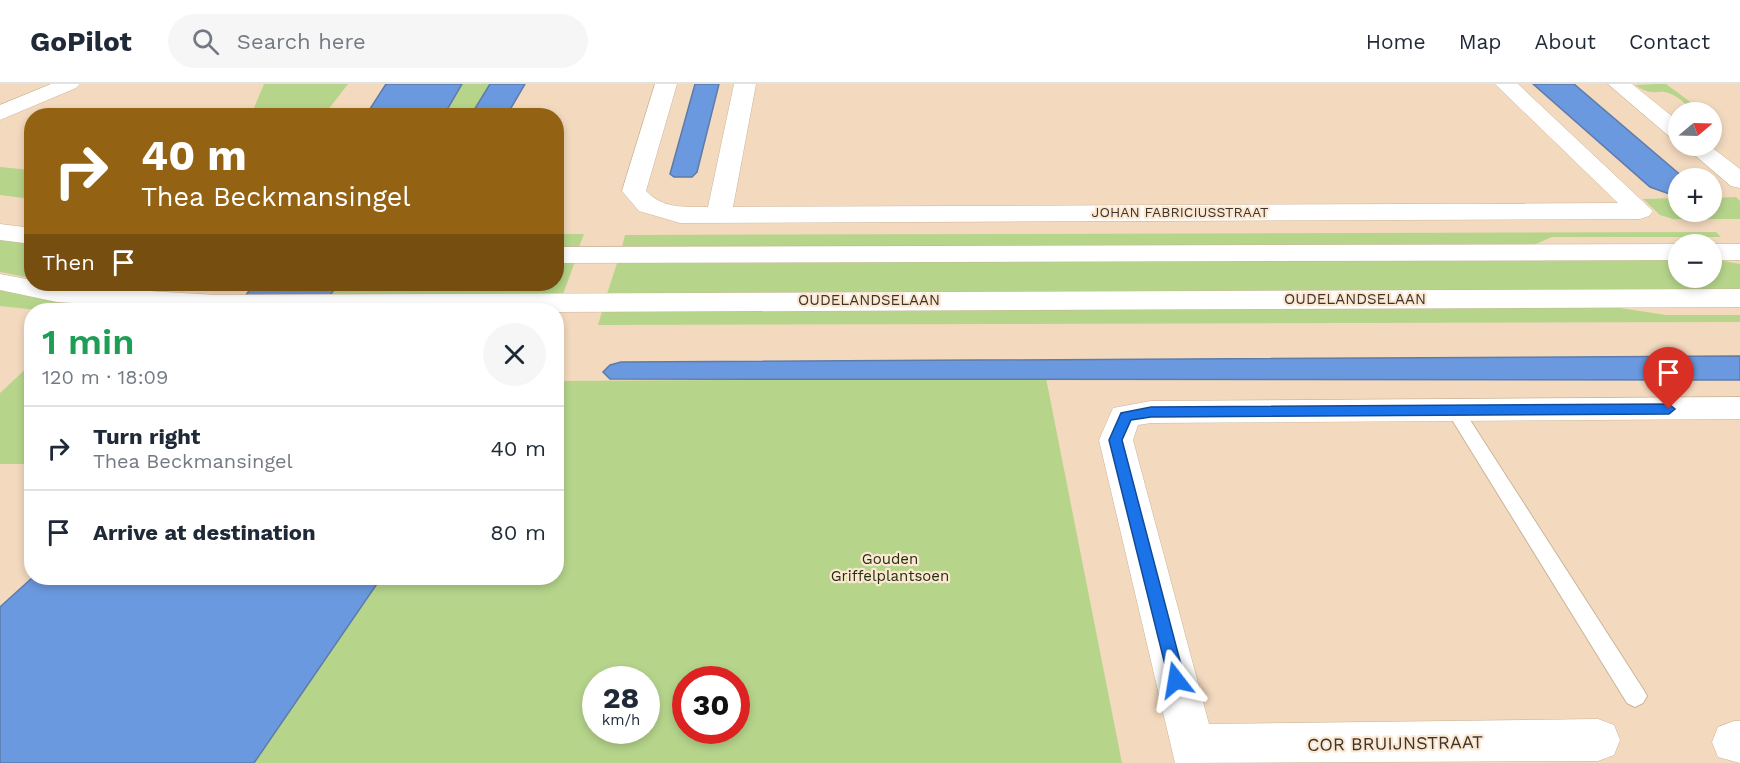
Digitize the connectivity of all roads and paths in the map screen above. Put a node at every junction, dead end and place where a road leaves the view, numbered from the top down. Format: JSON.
{"nodes":[{"id":1,"x":69,"y":84,"type":"edge"},
{"id":2,"x":666,"y":84,"type":"edge"},
{"id":3,"x":745,"y":84,"type":"edge"},
{"id":4,"x":1506,"y":84,"type":"edge"},
{"id":5,"x":1619,"y":84,"type":"edge"},
{"id":6,"x":0,"y":113,"type":"edge"},
{"id":7,"x":1668,"y":124,"type":"edge"},
{"id":8,"x":1709,"y":156,"type":"edge"},
{"id":9,"x":1740,"y":181,"type":"edge"},
{"id":10,"x":719,"y":215,"type":"junction"},
{"id":11,"x":0,"y":232,"type":"edge"},
{"id":12,"x":24,"y":235,"type":"edge"},
{"id":13,"x":1668,"y":252,"type":"edge"},
{"id":14,"x":1722,"y":252,"type":"edge"},
{"id":15,"x":1740,"y":252,"type":"edge"},
{"id":16,"x":564,"y":255,"type":"edge"},
{"id":17,"x":0,"y":282,"type":"edge"},
{"id":18,"x":24,"y":286,"type":"edge"},
{"id":19,"x":51,"y":291,"type":"edge"},
{"id":20,"x":1740,"y":298,"type":"edge"},
{"id":21,"x":203,"y":303,"type":"edge"},
{"id":22,"x":282,"y":303,"type":"edge"},
{"id":23,"x":1740,"y":408,"type":"edge"},
{"id":24,"x":1455,"y":410,"type":"junction"},
{"id":25,"x":1635,"y":696,"type":"dead end"},
{"id":26,"x":1598,"y":740,"type":"dead end"},
{"id":27,"x":1195,"y":754,"type":"edge"}],
"edges":[{"from":1,"to":6,"type":"street"},
{"from":2,"to":10,"type":"street","name":"JOHAN FABRICIUSSTRAAT"},
{"from":3,"to":10,"type":"street"},
{"from":4,"to":10,"type":"street","name":"JOHAN FABRICIUSSTRAAT"},
{"from":5,"to":7,"type":"street"},
{"from":8,"to":9,"type":"street"},
{"from":11,"to":12,"type":"street"},
{"from":13,"to":16,"type":"street"},
{"from":14,"to":15,"type":"street"},
{"from":17,"to":18,"type":"street","name":"OUDELANDSELAAN"},
{"from":19,"to":21,"type":"street","name":"OUDELANDSELAAN"},
{"from":20,"to":22,"type":"street","name":"OUDELANDSELAAN"},
{"from":23,"to":24,"type":"street"},
{"from":24,"to":25,"type":"lane"},
{"from":24,"to":27,"type":"street"},
{"from":26,"to":27,"type":"street","name":"COR BRUIJNSTRAAT"}]}
